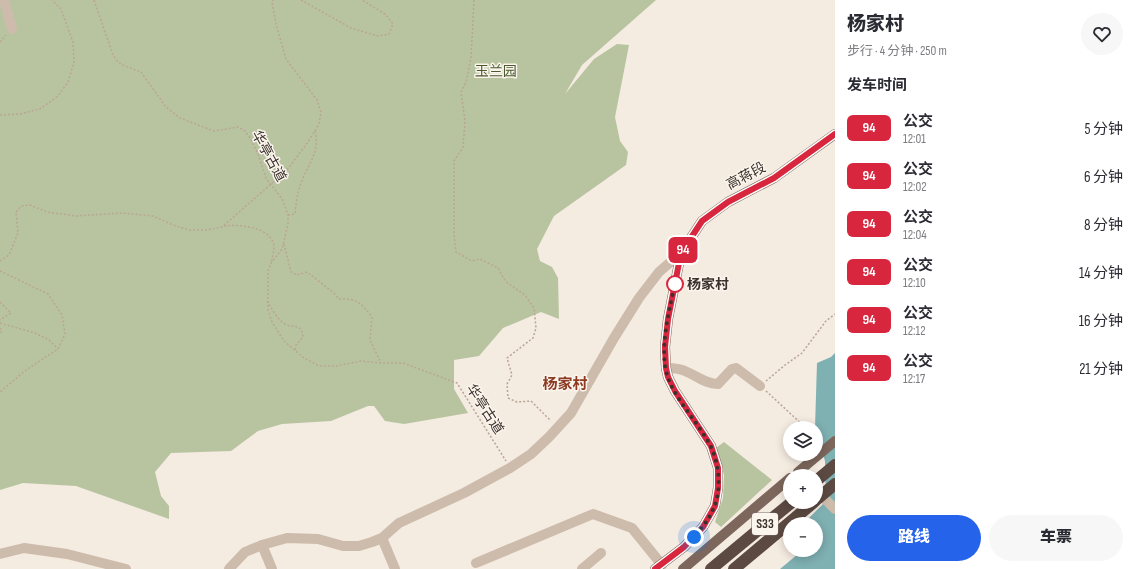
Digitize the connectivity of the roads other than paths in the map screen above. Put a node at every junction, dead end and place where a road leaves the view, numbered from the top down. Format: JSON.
{"nodes":[{"id":1,"x":4,"y":0,"type":"edge"},
{"id":2,"x":12,"y":29,"type":"dead end"},
{"id":3,"x":835,"y":134,"type":"edge"},
{"id":4,"x":681,"y":253,"type":"junction"},
{"id":5,"x":666,"y":368,"type":"junction"},
{"id":6,"x":760,"y":386,"type":"road end"},
{"id":7,"x":835,"y":441,"type":"edge"},
{"id":8,"x":835,"y":465,"type":"edge"},
{"id":9,"x":801,"y":469,"type":"edge"},
{"id":10,"x":823,"y":483,"type":"edge"},
{"id":11,"x":783,"y":484,"type":"edge"},
{"id":12,"x":835,"y":484,"type":"edge"},
{"id":13,"x":823,"y":490,"type":"edge"},
{"id":14,"x":823,"y":500,"type":"edge"},
{"id":15,"x":784,"y":509,"type":"edge"},
{"id":16,"x":800,"y":509,"type":"edge"},
{"id":17,"x":835,"y":509,"type":"edge"},
{"id":18,"x":382,"y":538,"type":"junction"},
{"id":19,"x":262,"y":545,"type":"junction"},
{"id":20,"x":601,"y":553,"type":"dead end"},
{"id":21,"x":0,"y":554,"type":"edge"},
{"id":22,"x":476,"y":563,"type":"dead end"},
{"id":23,"x":659,"y":567,"type":"edge"},
{"id":24,"x":126,"y":569,"type":"edge"},
{"id":25,"x":229,"y":569,"type":"edge"},
{"id":26,"x":272,"y":569,"type":"edge"},
{"id":27,"x":395,"y":569,"type":"edge"},
{"id":28,"x":582,"y":569,"type":"edge"},
{"id":29,"x":683,"y":569,"type":"edge"},
{"id":30,"x":711,"y":569,"type":"edge"},
{"id":31,"x":734,"y":569,"type":"edge"}],
"edges":[{"from":1,"to":2,"type":"street"},
{"from":3,"to":4,"type":"main road","name":"高蒋段"},
{"from":4,"to":5,"type":"main road"},
{"from":4,"to":18,"type":"street"},
{"from":5,"to":6,"type":"street"},
{"from":5,"to":23,"type":"main road"},
{"from":7,"to":9,"type":"main road","bridge":true},
{"from":8,"to":10,"type":"highway","number":"S33","bridge":true},
{"from":11,"to":29,"type":"main road"},
{"from":12,"to":13,"type":"highway","number":"S33","bridge":true},
{"from":14,"to":17,"type":"street"},
{"from":15,"to":30,"type":"highway","number":"S33"},
{"from":16,"to":31,"type":"highway","number":"S33"},
{"from":18,"to":19,"type":"street"},
{"from":18,"to":27,"type":"street"},
{"from":19,"to":25,"type":"street"},
{"from":19,"to":26,"type":"street"},
{"from":20,"to":28,"type":"street"},
{"from":21,"to":24,"type":"street"},
{"from":22,"to":23,"type":"street"}]}
